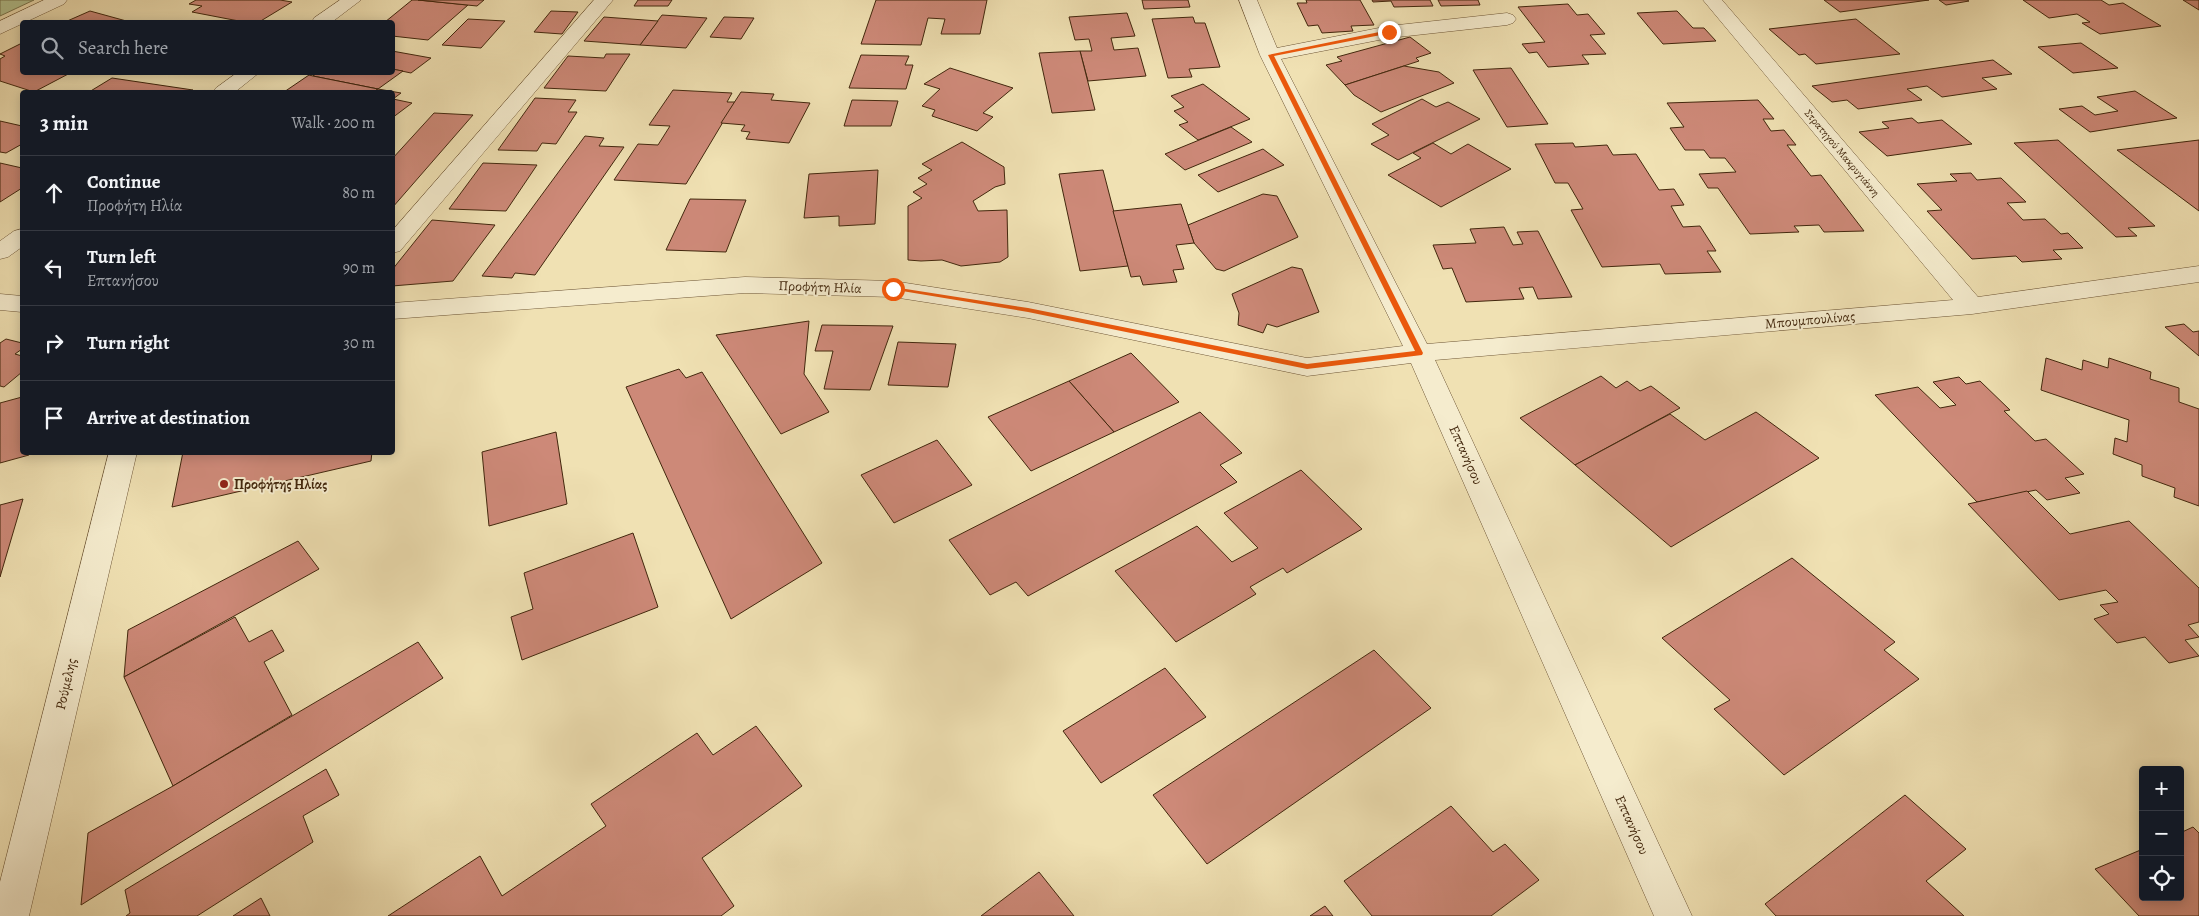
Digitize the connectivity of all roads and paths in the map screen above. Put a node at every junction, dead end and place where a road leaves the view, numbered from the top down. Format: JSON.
{"nodes":[{"id":1,"x":58,"y":0,"type":"edge"},
{"id":2,"x":352,"y":0,"type":"edge"},
{"id":3,"x":604,"y":0,"type":"edge"},
{"id":4,"x":1248,"y":0,"type":"edge"},
{"id":5,"x":1712,"y":0,"type":"edge"},
{"id":6,"x":1507,"y":19,"type":"dead end"},
{"id":7,"x":324,"y":20,"type":"edge"},
{"id":8,"x":0,"y":28,"type":"edge"},
{"id":9,"x":1270,"y":55,"type":"junction"},
{"id":10,"x":247,"y":75,"type":"edge"},
{"id":11,"x":226,"y":90,"type":"edge"},
{"id":12,"x":20,"y":237,"type":"edge"},
{"id":13,"x":395,"y":243,"type":"edge"},
{"id":14,"x":0,"y":252,"type":"edge"},
{"id":15,"x":2199,"y":274,"type":"edge"},
{"id":16,"x":0,"y":302,"type":"edge"},
{"id":17,"x":20,"y":304,"type":"edge"},
{"id":18,"x":1972,"y":306,"type":"junction"},
{"id":19,"x":395,"y":311,"type":"edge"},
{"id":20,"x":1420,"y":353,"type":"junction"},
{"id":21,"x":122,"y":455,"type":"edge"},
{"id":22,"x":10,"y":916,"type":"edge"},
{"id":23,"x":1673,"y":916,"type":"edge"}],
"edges":[{"from":1,"to":8,"type":"street"},
{"from":2,"to":7,"type":"street"},
{"from":3,"to":13,"type":"street"},
{"from":4,"to":9,"type":"street","name":"Επτανήσου"},
{"from":5,"to":18,"type":"street","name":"Στρατηγού Μακρυγιάννη"},
{"from":6,"to":9,"type":"street"},
{"from":9,"to":20,"type":"street","name":"Επτανήσου"},
{"from":10,"to":11,"type":"street"},
{"from":12,"to":14,"type":"street"},
{"from":15,"to":18,"type":"street","name":"Μπουμπουλίνας"},
{"from":16,"to":17,"type":"street"},
{"from":18,"to":20,"type":"street","name":"Μπουμπουλίνας"},
{"from":19,"to":20,"type":"street","name":"Προφήτη Ηλία"},
{"from":20,"to":23,"type":"street","name":"Επτανήσου"},
{"from":21,"to":22,"type":"street","name":"Ρούμελης"}]}
